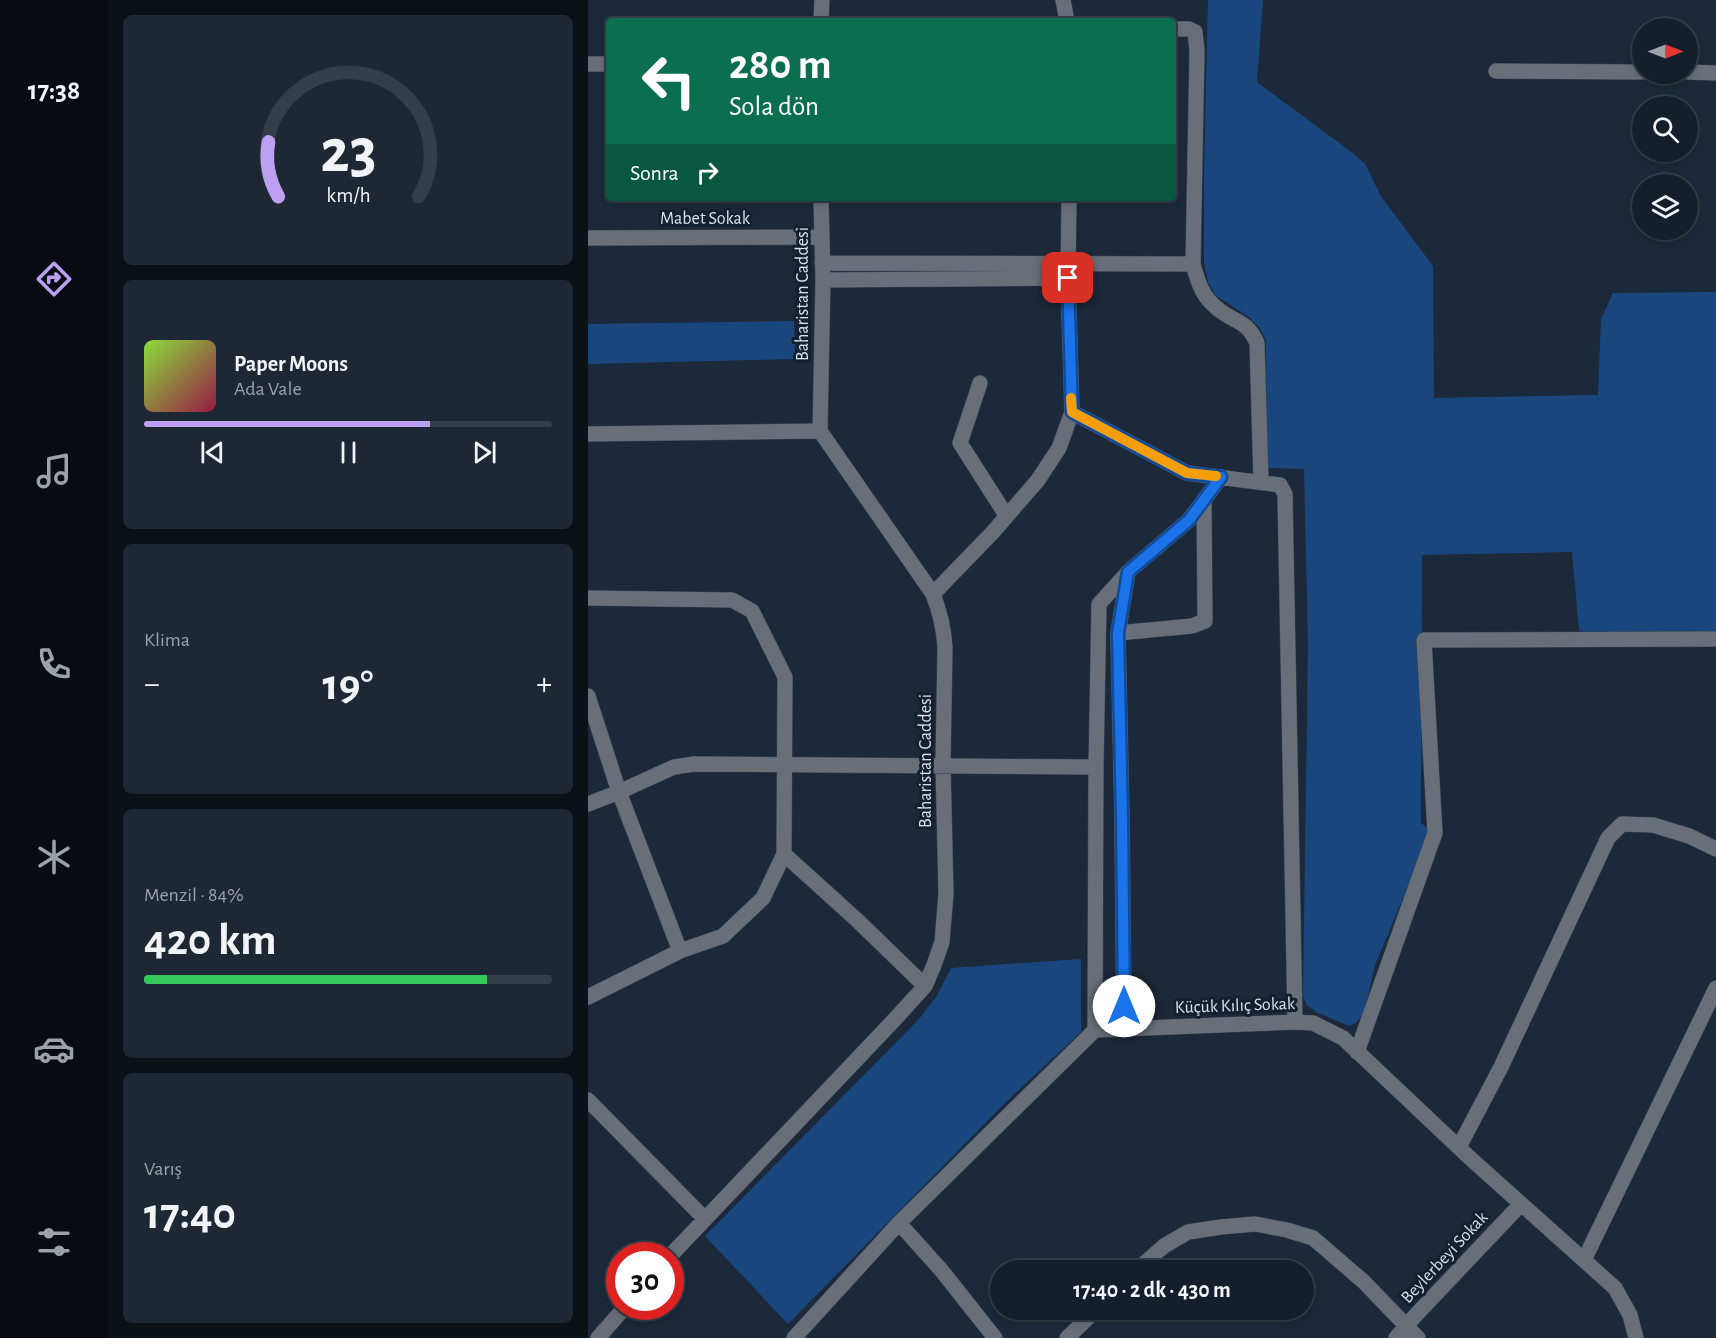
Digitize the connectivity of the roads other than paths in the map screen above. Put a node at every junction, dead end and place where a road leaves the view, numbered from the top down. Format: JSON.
{"nodes":[{"id":1,"x":822,"y":0,"type":"edge"},
{"id":2,"x":1063,"y":0,"type":"edge"},
{"id":3,"x":821,"y":18,"type":"edge"},
{"id":4,"x":1066,"y":18,"type":"edge"},
{"id":5,"x":1176,"y":29,"type":"edge"},
{"id":6,"x":606,"y":63,"type":"edge"},
{"id":7,"x":588,"y":64,"type":"edge"},
{"id":8,"x":1496,"y":71,"type":"dead end"},
{"id":9,"x":1632,"y":72,"type":"edge"},
{"id":10,"x":1698,"y":72,"type":"edge"},
{"id":11,"x":1716,"y":73,"type":"edge"},
{"id":12,"x":821,"y":201,"type":"edge"},
{"id":13,"x":1069,"y":201,"type":"edge"},
{"id":14,"x":822,"y":237,"type":"junction"},
{"id":15,"x":588,"y":238,"type":"edge"},
{"id":16,"x":822,"y":263,"type":"junction"},
{"id":17,"x":1193,"y":264,"type":"junction"},
{"id":18,"x":1068,"y":271,"type":"junction"},
{"id":19,"x":823,"y":280,"type":"junction"},
{"id":20,"x":980,"y":383,"type":"dead end"},
{"id":21,"x":1072,"y":412,"type":"junction"},
{"id":22,"x":820,"y":431,"type":"junction"},
{"id":23,"x":588,"y":434,"type":"edge"},
{"id":24,"x":1221,"y":477,"type":"junction"},
{"id":25,"x":1261,"y":482,"type":"junction"},
{"id":26,"x":1204,"y":500,"type":"junction"},
{"id":27,"x":1006,"y":516,"type":"junction"},
{"id":28,"x":1128,"y":572,"type":"junction"},
{"id":29,"x":933,"y":594,"type":"junction"},
{"id":30,"x":588,"y":598,"type":"edge"},
{"id":31,"x":1118,"y":633,"type":"junction"},
{"id":32,"x":1716,"y":639,"type":"edge"},
{"id":33,"x":588,"y":696,"type":"edge"},
{"id":34,"x":783,"y":764,"type":"junction"},
{"id":35,"x":943,"y":764,"type":"junction"},
{"id":36,"x":1096,"y":766,"type":"junction"},
{"id":37,"x":619,"y":792,"type":"junction"},
{"id":38,"x":588,"y":804,"type":"edge"},
{"id":39,"x":1716,"y":849,"type":"edge"},
{"id":40,"x":784,"y":854,"type":"junction"},
{"id":41,"x":680,"y":951,"type":"junction"},
{"id":42,"x":925,"y":986,"type":"junction"},
{"id":43,"x":1716,"y":988,"type":"edge"},
{"id":44,"x":588,"y":998,"type":"edge"},
{"id":45,"x":1295,"y":1022,"type":"junction"},
{"id":46,"x":1095,"y":1030,"type":"junction"},
{"id":47,"x":1124,"y":1030,"type":"junction"},
{"id":48,"x":1357,"y":1052,"type":"junction"},
{"id":49,"x":588,"y":1100,"type":"edge"},
{"id":50,"x":1459,"y":1147,"type":"junction"},
{"id":51,"x":1521,"y":1204,"type":"junction"},
{"id":52,"x":705,"y":1219,"type":"junction"},
{"id":53,"x":899,"y":1223,"type":"junction"},
{"id":54,"x":683,"y":1242,"type":"edge"},
{"id":55,"x":1148,"y":1260,"type":"edge"},
{"id":56,"x":1584,"y":1260,"type":"junction"},
{"id":57,"x":614,"y":1320,"type":"edge"},
{"id":58,"x":1085,"y":1320,"type":"edge"},
{"id":59,"x":1407,"y":1325,"type":"junction"},
{"id":60,"x":1637,"y":1337,"type":"edge"},
{"id":61,"x":598,"y":1338,"type":"edge"},
{"id":62,"x":794,"y":1338,"type":"edge"},
{"id":63,"x":995,"y":1338,"type":"edge"},
{"id":64,"x":1066,"y":1338,"type":"edge"},
{"id":65,"x":1396,"y":1338,"type":"edge"},
{"id":66,"x":1418,"y":1338,"type":"edge"}],
"edges":[{"from":1,"to":3,"type":"street"},
{"from":2,"to":4,"type":"street"},
{"from":5,"to":17,"type":"street"},
{"from":6,"to":7,"type":"street"},
{"from":8,"to":9,"type":"street"},
{"from":10,"to":11,"type":"street"},
{"from":12,"to":14,"type":"street","name":"Baharistan Caddesi"},
{"from":13,"to":18,"type":"street"},
{"from":14,"to":15,"type":"street","name":"Mabet Sokak"},
{"from":14,"to":16,"type":"street","name":"Baharistan Caddesi"},
{"from":16,"to":18,"type":"street"},
{"from":16,"to":19,"type":"street","name":"Baharistan Caddesi"},
{"from":17,"to":18,"type":"street"},
{"from":17,"to":25,"type":"street"},
{"from":18,"to":19,"type":"street"},
{"from":18,"to":21,"type":"street"},
{"from":19,"to":22,"type":"street","name":"Baharistan Caddesi"},
{"from":20,"to":27,"type":"street"},
{"from":21,"to":24,"type":"street"},
{"from":21,"to":27,"type":"street"},
{"from":22,"to":23,"type":"street"},
{"from":22,"to":29,"type":"street","name":"Baharistan Caddesi"},
{"from":24,"to":25,"type":"street"},
{"from":24,"to":26,"type":"street"},
{"from":25,"to":45,"type":"street"},
{"from":26,"to":28,"type":"street"},
{"from":26,"to":31,"type":"street"},
{"from":27,"to":29,"type":"street"},
{"from":28,"to":31,"type":"street"},
{"from":28,"to":36,"type":"street"},
{"from":29,"to":35,"type":"street","name":"Baharistan Caddesi"},
{"from":30,"to":34,"type":"street"},
{"from":31,"to":47,"type":"street"},
{"from":32,"to":48,"type":"street"},
{"from":33,"to":37,"type":"street"},
{"from":34,"to":35,"type":"street"},
{"from":34,"to":37,"type":"street"},
{"from":34,"to":40,"type":"street"},
{"from":35,"to":36,"type":"street"},
{"from":35,"to":42,"type":"street","name":"Baharistan Caddesi"},
{"from":36,"to":46,"type":"street"},
{"from":37,"to":38,"type":"street"},
{"from":37,"to":41,"type":"street"},
{"from":39,"to":50,"type":"street"},
{"from":40,"to":41,"type":"street"},
{"from":40,"to":42,"type":"street"},
{"from":41,"to":44,"type":"street"},
{"from":42,"to":52,"type":"street","name":"Baharistan Caddesi"},
{"from":43,"to":56,"type":"street"},
{"from":45,"to":47,"type":"street","name":"Küçük Kılıç Sokak"},
{"from":45,"to":48,"type":"street","name":"Küçük Kılıç Sokak"},
{"from":46,"to":47,"type":"street","name":"Küçük Kılıç Sokak"},
{"from":46,"to":53,"type":"street"},
{"from":48,"to":50,"type":"street","name":"Küçük Kılıç Sokak"},
{"from":49,"to":52,"type":"street"},
{"from":50,"to":51,"type":"street","name":"Küçük Kılıç Sokak"},
{"from":51,"to":56,"type":"street","name":"Küçük Kılıç Sokak"},
{"from":51,"to":59,"type":"street","name":"Beylerbeyi Sokak"},
{"from":52,"to":54,"type":"street","name":"Baharistan Caddesi"},
{"from":53,"to":62,"type":"street"},
{"from":53,"to":63,"type":"street"},
{"from":55,"to":59,"type":"street"},
{"from":56,"to":60,"type":"street","name":"Küçük Kılıç Sokak"},
{"from":57,"to":61,"type":"street"},
{"from":58,"to":64,"type":"street"},
{"from":59,"to":65,"type":"street","name":"Beylerbeyi Sokak"},
{"from":59,"to":66,"type":"street"}]}
